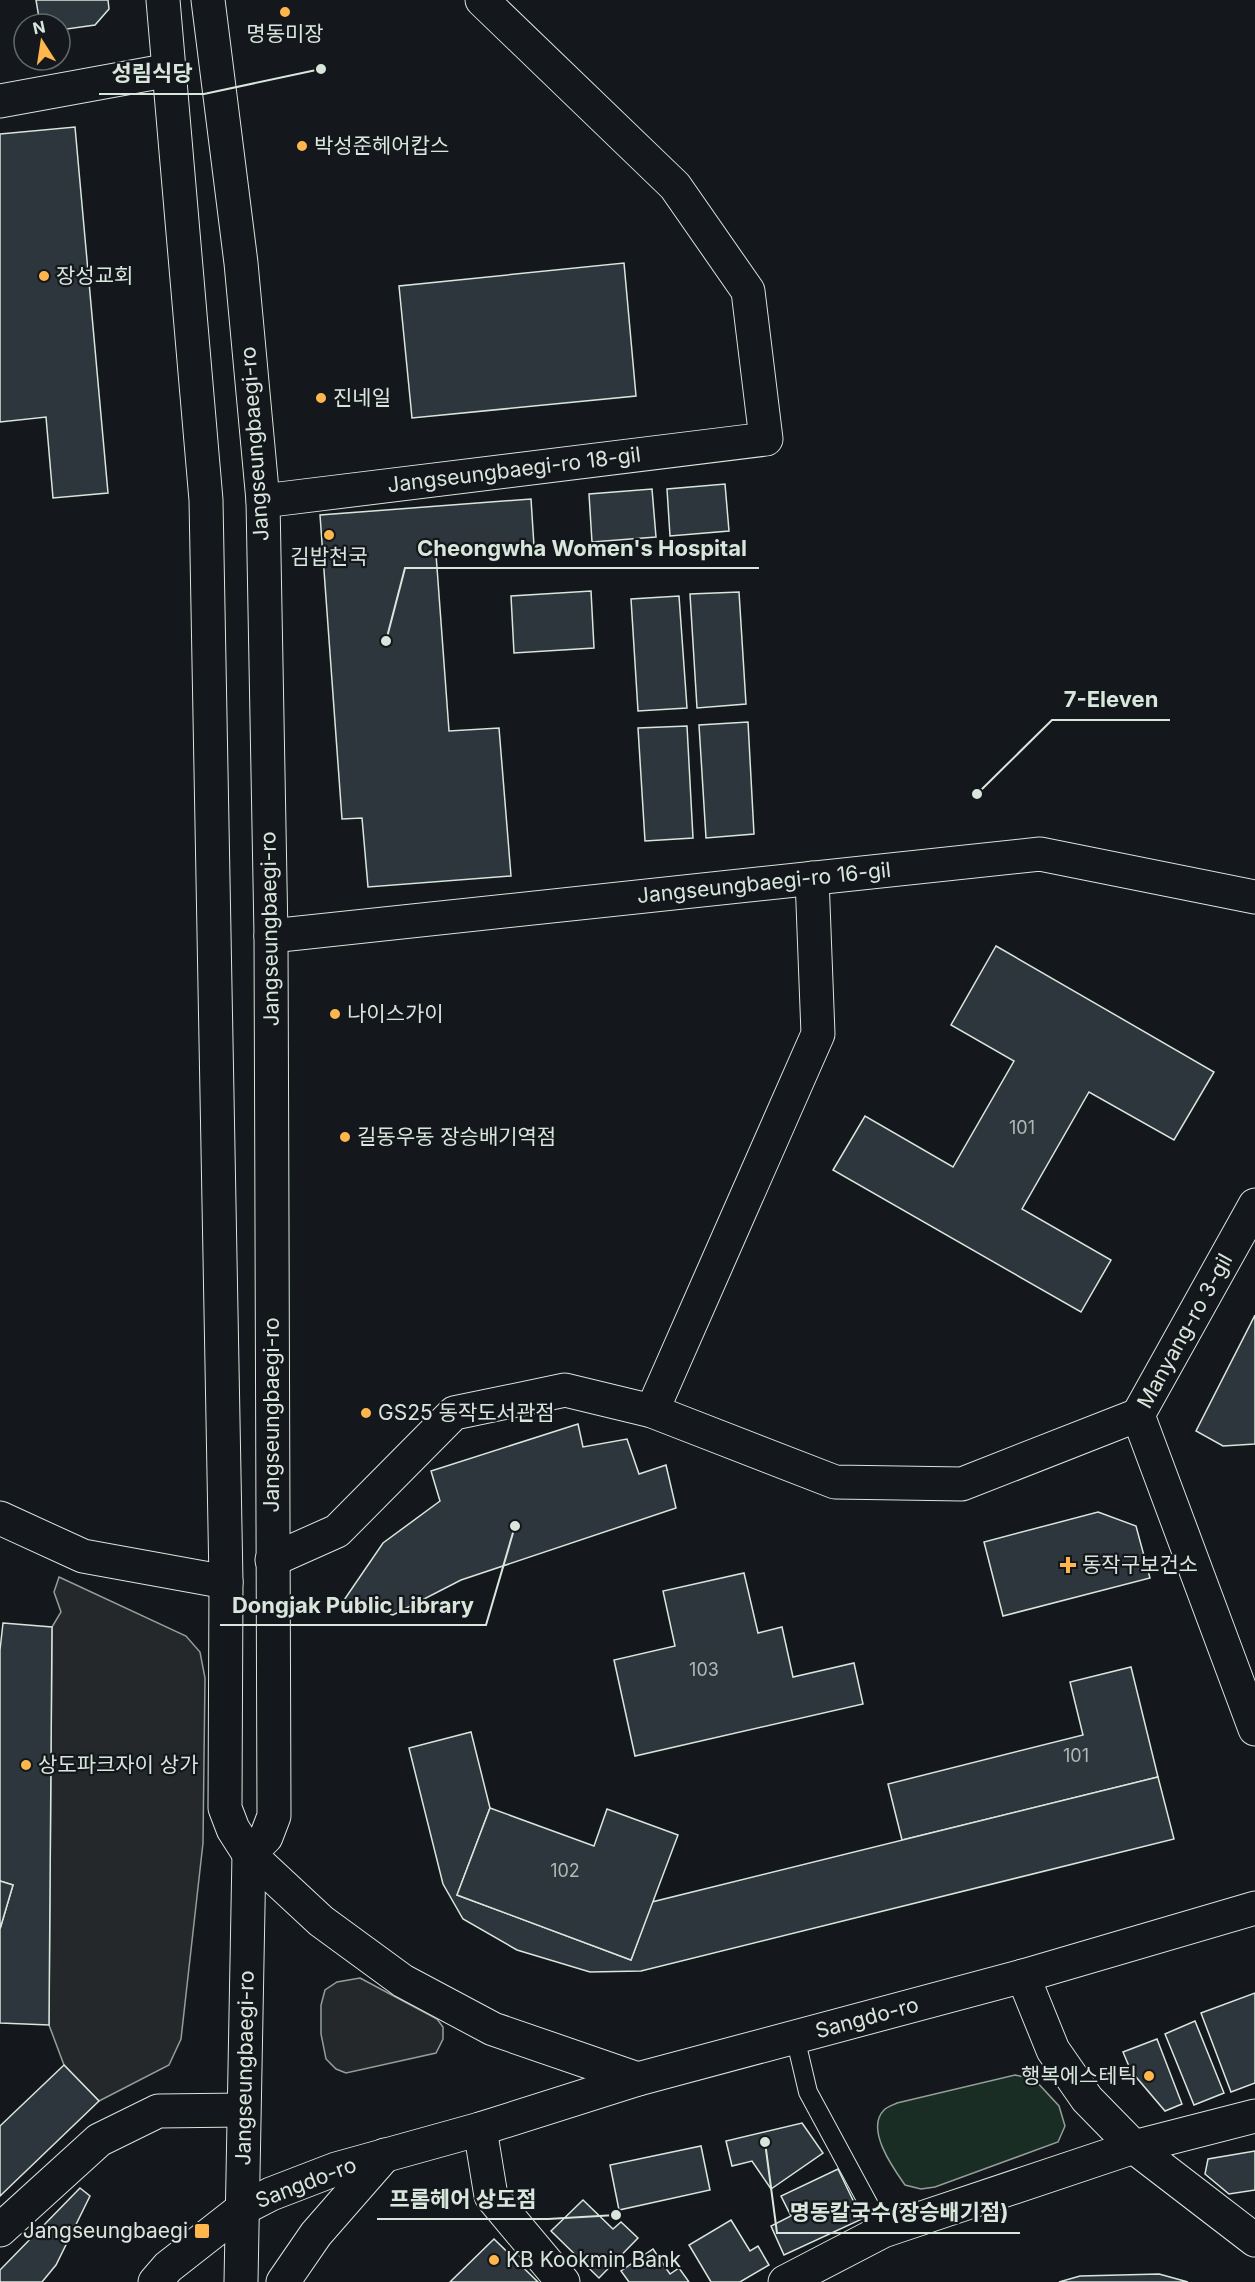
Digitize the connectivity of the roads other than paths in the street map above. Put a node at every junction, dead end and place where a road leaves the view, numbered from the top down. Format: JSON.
{"nodes":[{"id":1,"x":163,"y":0,"type":"edge"},
{"id":2,"x":208,"y":0,"type":"edge"},
{"id":3,"x":482,"y":0,"type":"edge"},
{"id":4,"x":171,"y":70,"type":"junction"},
{"id":5,"x":0,"y":101,"type":"edge"},
{"id":6,"x":262,"y":501,"type":"junction"},
{"id":7,"x":812,"y":878,"type":"junction"},
{"id":8,"x":1255,"y":897,"type":"edge"},
{"id":9,"x":271,"y":936,"type":"junction"},
{"id":10,"x":1255,"y":1205,"type":"edge"},
{"id":11,"x":652,"y":1411,"type":"junction"},
{"id":12,"x":1138,"y":1415,"type":"junction"},
{"id":13,"x":0,"y":1518,"type":"edge"},
{"id":14,"x":272,"y":1560,"type":"junction"},
{"id":15,"x":226,"y":1582,"type":"junction"},
{"id":16,"x":1255,"y":1729,"type":"edge"},
{"id":17,"x":249,"y":1854,"type":"junction"},
{"id":18,"x":1255,"y":1908,"type":"edge"},
{"id":19,"x":1023,"y":1976,"type":"junction"},
{"id":20,"x":795,"y":2037,"type":"junction"},
{"id":21,"x":638,"y":2079,"type":"junction"},
{"id":22,"x":243,"y":2110,"type":"junction"},
{"id":23,"x":1255,"y":2116,"type":"edge"},
{"id":24,"x":480,"y":2129,"type":"junction"},
{"id":25,"x":1134,"y":2147,"type":"junction"},
{"id":26,"x":385,"y":2155,"type":"junction"},
{"id":27,"x":242,"y":2209,"type":"junction"},
{"id":28,"x":0,"y":2230,"type":"edge"},
{"id":29,"x":883,"y":2232,"type":"junction"},
{"id":30,"x":1255,"y":2240,"type":"edge"},
{"id":31,"x":155,"y":2282,"type":"edge"},
{"id":32,"x":241,"y":2282,"type":"edge"},
{"id":33,"x":283,"y":2282,"type":"edge"},
{"id":34,"x":562,"y":2282,"type":"edge"},
{"id":35,"x":785,"y":2282,"type":"edge"}],
"edges":[{"from":1,"to":4,"type":"street"},
{"from":2,"to":6,"type":"street","name":"Jangseungbaegi-ro"},
{"from":3,"to":6,"type":"street","name":"Jangseungbaegi-ro 18-gil"},
{"from":4,"to":5,"type":"street"},
{"from":4,"to":15,"type":"street"},
{"from":6,"to":9,"type":"street","name":"Jangseungbaegi-ro"},
{"from":7,"to":8,"type":"street","name":"Jangseungbaegi-ro 16-gil"},
{"from":7,"to":9,"type":"street","name":"Jangseungbaegi-ro 16-gil"},
{"from":7,"to":11,"type":"street"},
{"from":9,"to":14,"type":"street","name":"Jangseungbaegi-ro"},
{"from":10,"to":12,"type":"street","name":"Manyang-ro 3-gil"},
{"from":11,"to":12,"type":"street"},
{"from":11,"to":14,"type":"street"},
{"from":12,"to":16,"type":"street","name":"Manyang-ro 3-gil"},
{"from":13,"to":15,"type":"street"},
{"from":14,"to":17,"type":"street","name":"Jangseungbaegi-ro"},
{"from":15,"to":17,"type":"street"},
{"from":17,"to":21,"type":"street"},
{"from":17,"to":22,"type":"street","name":"Jangseungbaegi-ro"},
{"from":18,"to":19,"type":"street","name":"Sangdo-ro"},
{"from":19,"to":20,"type":"street","name":"Sangdo-ro"},
{"from":19,"to":25,"type":"street"},
{"from":20,"to":21,"type":"street","name":"Sangdo-ro"},
{"from":20,"to":29,"type":"lane"},
{"from":21,"to":24,"type":"street","name":"Sangdo-ro"},
{"from":22,"to":27,"type":"street","name":"Jangseungbaegi-ro"},
{"from":22,"to":28,"type":"street"},
{"from":23,"to":25,"type":"street"},
{"from":24,"to":26,"type":"street","name":"Sangdo-ro"},
{"from":24,"to":34,"type":"street"},
{"from":25,"to":29,"type":"street"},
{"from":25,"to":30,"type":"street"},
{"from":26,"to":27,"type":"street","name":"Sangdo-ro"},
{"from":26,"to":33,"type":"street"},
{"from":27,"to":31,"type":"street","name":"Sangdo-ro"},
{"from":27,"to":32,"type":"street","name":"Jangseungbaegi-ro"},
{"from":29,"to":35,"type":"street"}]}
